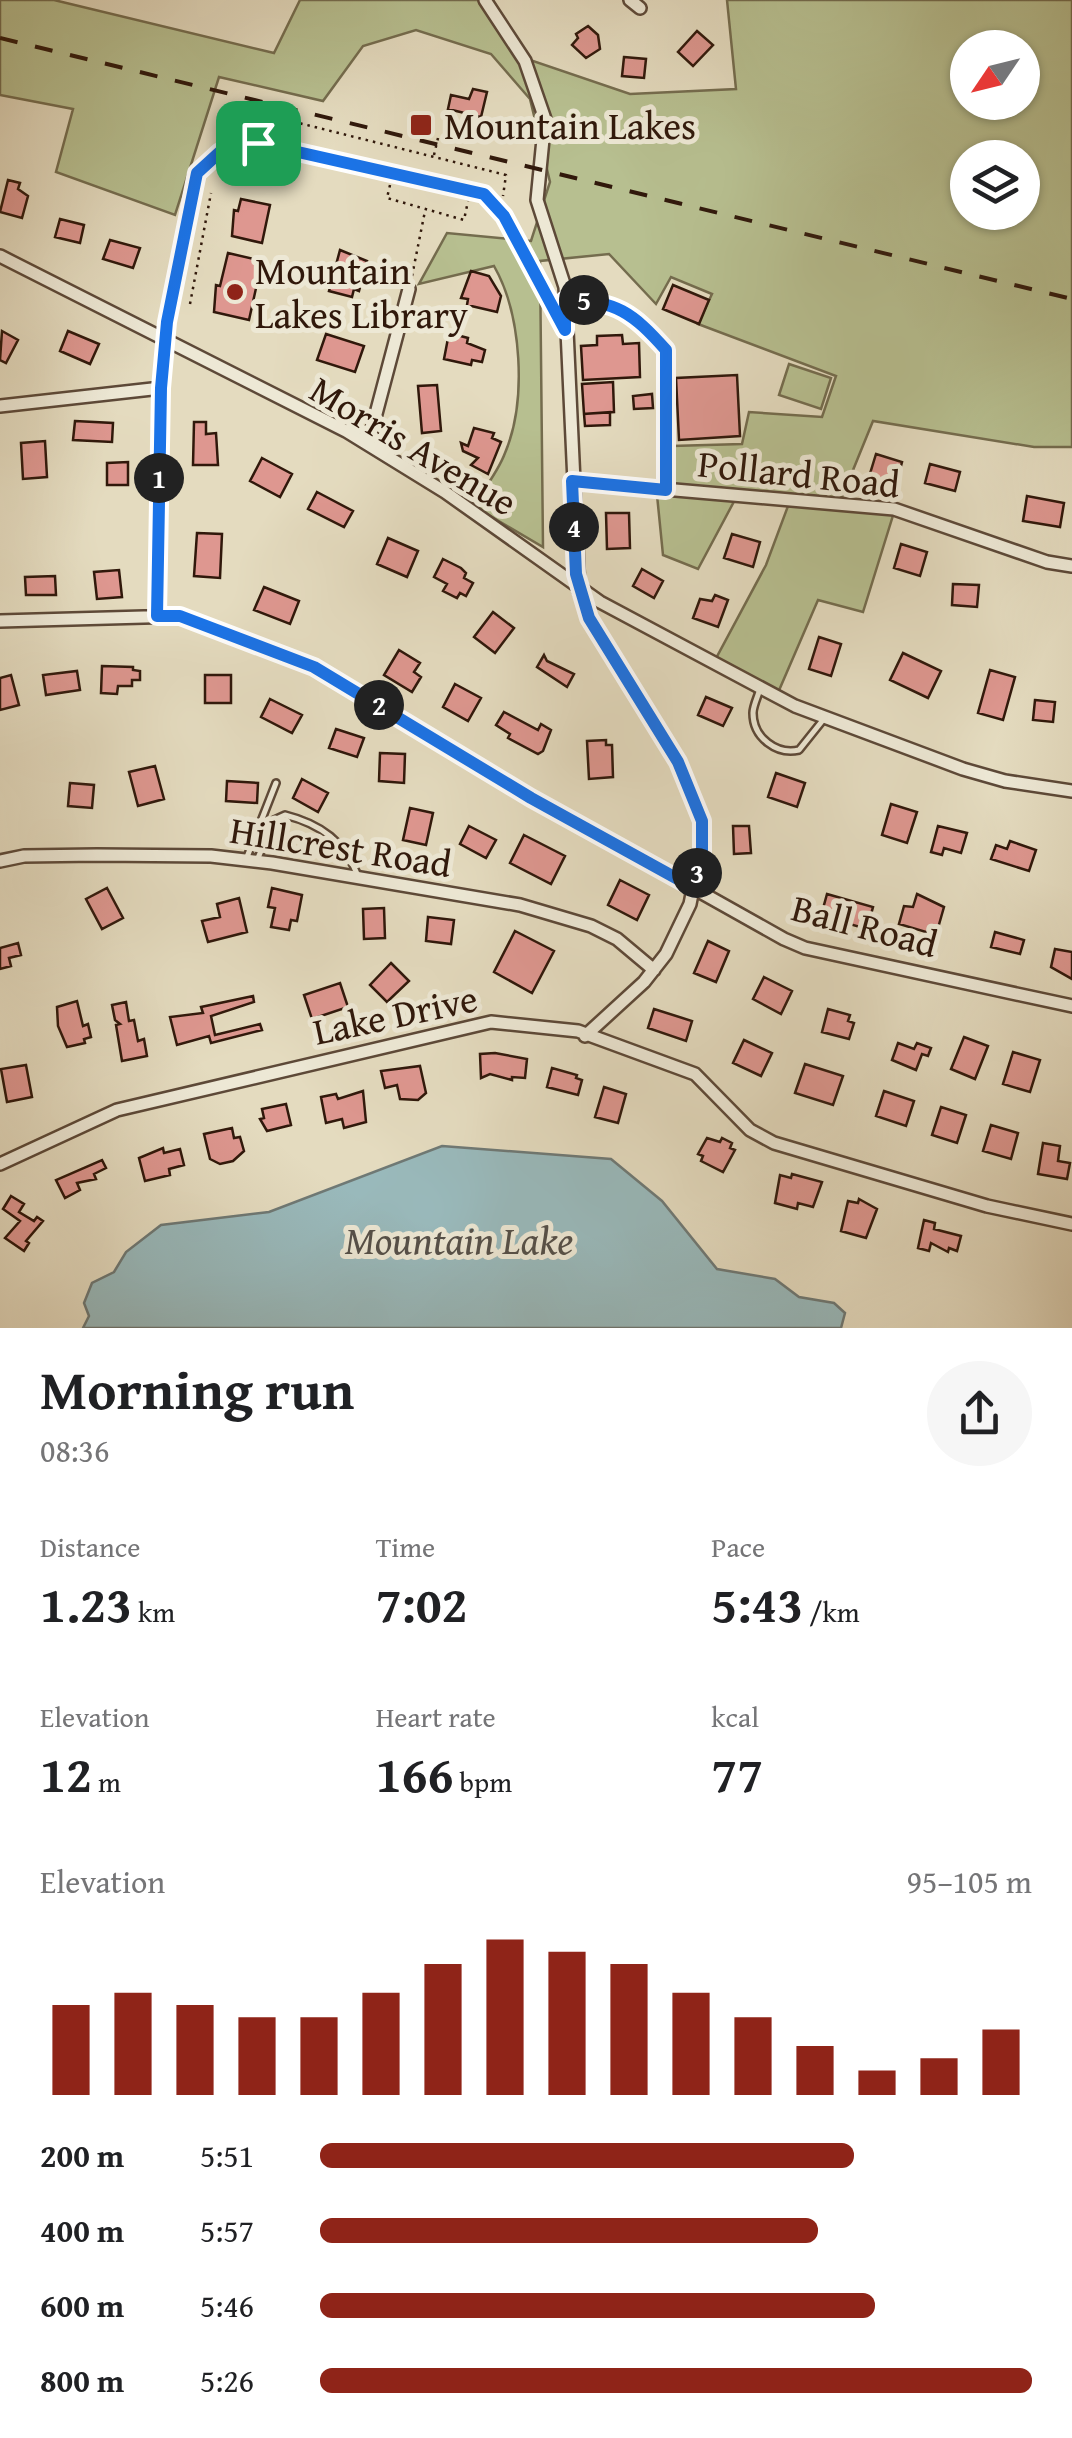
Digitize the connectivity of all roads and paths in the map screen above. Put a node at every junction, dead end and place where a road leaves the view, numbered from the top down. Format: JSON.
{"nodes":[{"id":1,"x":485,"y":0,"type":"edge"},
{"id":2,"x":271,"y":116,"type":"dead end"},
{"id":3,"x":438,"y":138,"type":"dead end"},
{"id":4,"x":434,"y":157,"type":"junction"},
{"id":5,"x":390,"y":183,"type":"dead end"},
{"id":6,"x":503,"y":188,"type":"dead end"},
{"id":7,"x":211,"y":192,"type":"dead end"},
{"id":8,"x":468,"y":200,"type":"dead end"},
{"id":9,"x":426,"y":209,"type":"junction"},
{"id":10,"x":0,"y":256,"type":"edge"},
{"id":11,"x":409,"y":289,"type":"joint"},
{"id":12,"x":565,"y":300,"type":"junction"},
{"id":13,"x":190,"y":304,"type":"dead end"},
{"id":14,"x":565,"y":330,"type":"junction"},
{"id":15,"x":166,"y":342,"type":"junction"},
{"id":16,"x":161,"y":388,"type":"junction"},
{"id":17,"x":0,"y":406,"type":"edge"},
{"id":18,"x":368,"y":444,"type":"junction"},
{"id":19,"x":572,"y":481,"type":"junction"},
{"id":20,"x":666,"y":490,"type":"junction"},
{"id":21,"x":1072,"y":566,"type":"edge"},
{"id":22,"x":578,"y":586,"type":"junction"},
{"id":23,"x":157,"y":616,"type":"junction"},
{"id":24,"x":0,"y":621,"type":"edge"},
{"id":25,"x":760,"y":689,"type":"junction"},
{"id":26,"x":825,"y":718,"type":"junction"},
{"id":27,"x":276,"y":782,"type":"dead end"},
{"id":28,"x":1072,"y":791,"type":"edge"},
{"id":29,"x":252,"y":860,"type":"junction"},
{"id":30,"x":0,"y":861,"type":"edge"},
{"id":31,"x":360,"y":879,"type":"junction"},
{"id":32,"x":694,"y":888,"type":"junction"},
{"id":33,"x":654,"y":970,"type":"junction"},
{"id":34,"x":1072,"y":1006,"type":"edge"},
{"id":35,"x":585,"y":1036,"type":"junction"},
{"id":36,"x":0,"y":1164,"type":"edge"},
{"id":37,"x":1072,"y":1224,"type":"edge"}],
"edges":[{"from":1,"to":12,"type":"street"},
{"from":2,"to":4,"type":"path"},
{"from":3,"to":4,"type":"path"},
{"from":4,"to":6,"type":"path"},
{"from":5,"to":9,"type":"path"},
{"from":7,"to":13,"type":"path"},
{"from":8,"to":9,"type":"path"},
{"from":9,"to":11,"type":"path"},
{"from":10,"to":15,"type":"street","name":"Morris Avenue"},
{"from":11,"to":18,"type":"street"},
{"from":12,"to":14,"type":"street"},
{"from":12,"to":20,"type":"street"},
{"from":14,"to":15,"type":"street"},
{"from":14,"to":19,"type":"street"},
{"from":15,"to":16,"type":"street"},
{"from":15,"to":18,"type":"street","name":"Morris Avenue"},
{"from":16,"to":17,"type":"street"},
{"from":16,"to":23,"type":"street"},
{"from":18,"to":22,"type":"street","name":"Morris Avenue"},
{"from":19,"to":20,"type":"street","name":"Pollard Road"},
{"from":19,"to":22,"type":"street"},
{"from":20,"to":21,"type":"street","name":"Pollard Road"},
{"from":22,"to":25,"type":"street","name":"Morris Avenue"},
{"from":22,"to":32,"type":"street"},
{"from":23,"to":24,"type":"street","name":"Ball Road"},
{"from":23,"to":32,"type":"street","name":"Ball Road"},
{"from":25,"to":26,"type":"street","name":"Morris Avenue"},
{"from":25,"to":26,"type":"lane"},
{"from":26,"to":28,"type":"street","name":"Morris Avenue"},
{"from":27,"to":29,"type":"lane"},
{"from":29,"to":30,"type":"street","name":"Hillcrest Road"},
{"from":29,"to":31,"type":"street","name":"Hillcrest Road"},
{"from":29,"to":31,"type":"lane"},
{"from":31,"to":33,"type":"street","name":"Hillcrest Road"},
{"from":32,"to":33,"type":"street"},
{"from":32,"to":34,"type":"street","name":"Ball Road"},
{"from":33,"to":35,"type":"street"},
{"from":35,"to":36,"type":"street","name":"Lake Drive"},
{"from":35,"to":37,"type":"street","name":"Lake Drive"}]}
